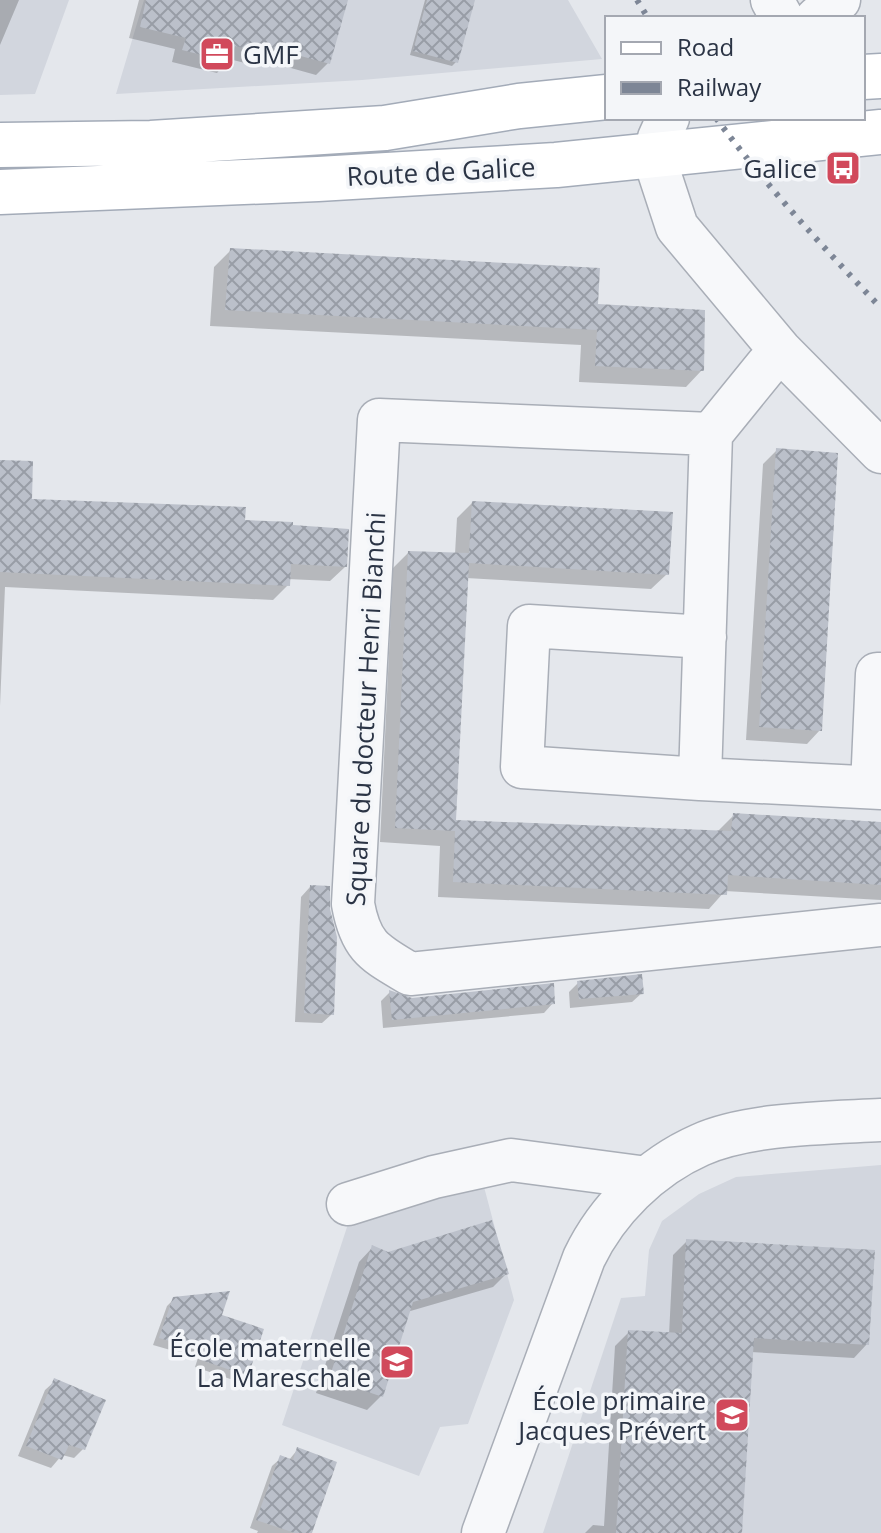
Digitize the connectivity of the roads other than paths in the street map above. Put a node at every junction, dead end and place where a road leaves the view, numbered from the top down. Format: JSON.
{"nodes":[{"id":1,"x":839,"y":0,"type":"edge"},
{"id":2,"x":819,"y":16,"type":"edge"},
{"id":3,"x":605,"y":97,"type":"edge"},
{"id":4,"x":801,"y":129,"type":"edge"},
{"id":5,"x":881,"y":132,"type":"edge"},
{"id":6,"x":661,"y":137,"type":"edge"},
{"id":7,"x":0,"y":145,"type":"edge"},
{"id":8,"x":0,"y":192,"type":"edge"},
{"id":9,"x":767,"y":365,"type":"dead end"},
{"id":10,"x":711,"y":434,"type":"junction"},
{"id":11,"x":881,"y":452,"type":"edge"},
{"id":12,"x":705,"y":637,"type":"junction"},
{"id":13,"x":881,"y":674,"type":"edge"},
{"id":14,"x":700,"y":779,"type":"junction"},
{"id":15,"x":877,"y":788,"type":"edge"},
{"id":16,"x":881,"y":925,"type":"edge"},
{"id":17,"x":881,"y":1120,"type":"edge"},
{"id":18,"x":647,"y":1178,"type":"junction"},
{"id":19,"x":348,"y":1204,"type":"dead end"},
{"id":20,"x":483,"y":1533,"type":"edge"}],
"edges":[{"from":1,"to":2,"type":"street"},
{"from":3,"to":7,"type":"main road","name":"Route de Galice"},
{"from":4,"to":5,"type":"main road","name":"Route de Galice"},
{"from":4,"to":6,"type":"main road","name":"Route de Galice"},
{"from":6,"to":8,"type":"main road","name":"Route de Galice"},
{"from":6,"to":11,"type":"street"},
{"from":9,"to":10,"type":"street"},
{"from":10,"to":12,"type":"street"},
{"from":10,"to":16,"type":"street","name":"Square du docteur Henri Bianchi"},
{"from":12,"to":14,"type":"street"},
{"from":12,"to":14,"type":"street"},
{"from":13,"to":15,"type":"street"},
{"from":14,"to":15,"type":"street"},
{"from":17,"to":18,"type":"street"},
{"from":18,"to":19,"type":"street"},
{"from":18,"to":20,"type":"street"}]}
